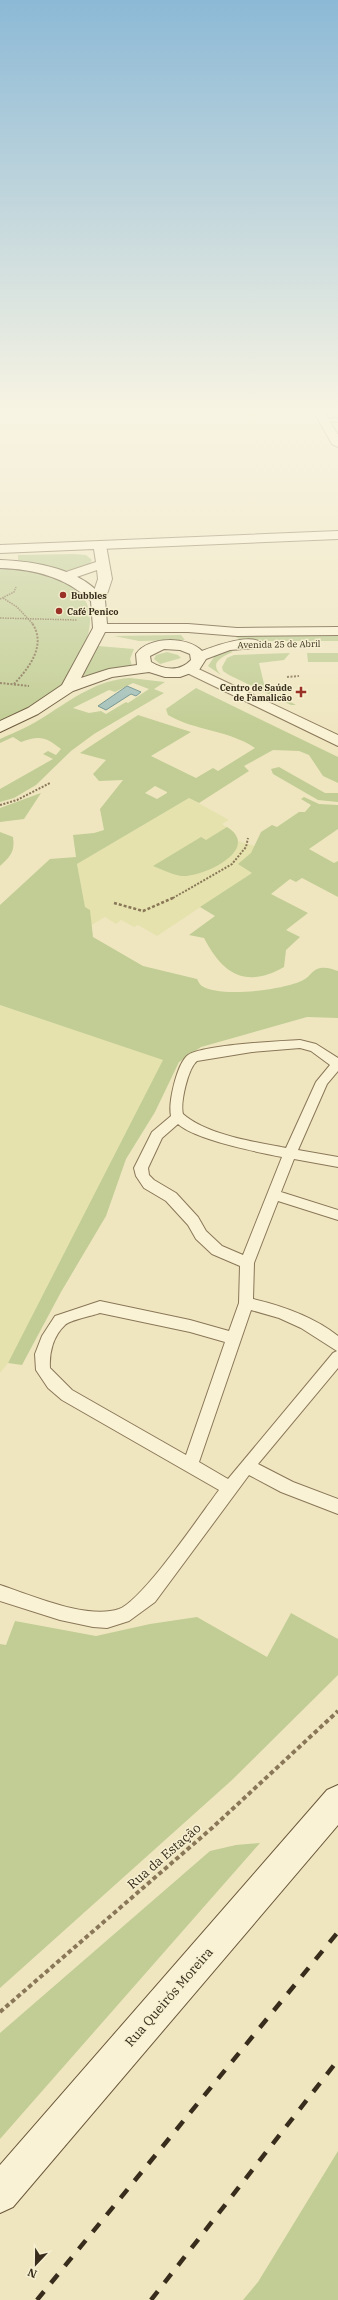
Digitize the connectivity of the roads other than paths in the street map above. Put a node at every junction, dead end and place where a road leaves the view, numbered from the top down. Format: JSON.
{"nodes":[{"id":1,"x":338,"y":535,"type":"edge"},
{"id":2,"x":100,"y":545,"type":"junction"},
{"id":3,"x":0,"y":549,"type":"edge"},
{"id":4,"x":0,"y":564,"type":"edge"},
{"id":5,"x":102,"y":564,"type":"junction"},
{"id":6,"x":66,"y":577,"type":"junction"},
{"id":7,"x":98,"y":600,"type":"junction"},
{"id":8,"x":338,"y":631,"type":"edge"},
{"id":9,"x":237,"y":632,"type":"junction"},
{"id":10,"x":98,"y":633,"type":"junction"},
{"id":11,"x":119,"y":642,"type":"dead end"},
{"id":12,"x":338,"y":643,"type":"edge"},
{"id":13,"x":134,"y":644,"type":"dead end"},
{"id":14,"x":183,"y":646,"type":"junction"},
{"id":15,"x":155,"y":647,"type":"junction"},
{"id":16,"x":194,"y":663,"type":"junction"},
{"id":17,"x":149,"y":668,"type":"junction"},
{"id":18,"x":68,"y":688,"type":"junction"},
{"id":19,"x":0,"y":727,"type":"edge"},
{"id":20,"x":338,"y":741,"type":"edge"},
{"id":21,"x":337,"y":1063,"type":"edge"},
{"id":22,"x":178,"y":1117,"type":"junction"},
{"id":23,"x":290,"y":1154,"type":"junction"},
{"id":24,"x":338,"y":1162,"type":"edge"},
{"id":25,"x":274,"y":1194,"type":"junction"},
{"id":26,"x":338,"y":1215,"type":"edge"},
{"id":27,"x":247,"y":1263,"type":"junction"},
{"id":28,"x":246,"y":1303,"type":"junction"},
{"id":29,"x":235,"y":1339,"type":"junction"},
{"id":30,"x":338,"y":1345,"type":"edge"},
{"id":31,"x":338,"y":1357,"type":"edge"},
{"id":32,"x":190,"y":1465,"type":"junction"},
{"id":33,"x":247,"y":1466,"type":"junction"},
{"id":34,"x":230,"y":1488,"type":"junction"},
{"id":35,"x":338,"y":1507,"type":"edge"},
{"id":36,"x":0,"y":1593,"type":"edge"},
{"id":37,"x":338,"y":1801,"type":"edge"},
{"id":38,"x":0,"y":2194,"type":"edge"}],
"edges":[{"from":1,"to":2,"type":"main road"},
{"from":2,"to":3,"type":"main road"},
{"from":2,"to":5,"type":"main road"},
{"from":4,"to":6,"type":"main road"},
{"from":5,"to":6,"type":"main road"},
{"from":5,"to":7,"type":"main road"},
{"from":6,"to":7,"type":"main road"},
{"from":7,"to":10,"type":"main road"},
{"from":8,"to":9,"type":"main road","name":"Avenida 25 de Abril"},
{"from":9,"to":10,"type":"main road","name":"Avenida 25 de Abril"},
{"from":9,"to":14,"type":"main road","name":"Avenida 25 de Abril"},
{"from":10,"to":11,"type":"main road"},
{"from":10,"to":18,"type":"main road"},
{"from":12,"to":16,"type":"main road","name":"Avenida 25 de Abril"},
{"from":13,"to":15,"type":"main road","name":"Avenida 25 de Abril"},
{"from":14,"to":15,"type":"main road","name":"Avenida 25 de Abril"},
{"from":14,"to":16,"type":"main road"},
{"from":15,"to":17,"type":"main road"},
{"from":16,"to":17,"type":"main road","name":"Avenida 25 de Abril"},
{"from":16,"to":20,"type":"main road"},
{"from":17,"to":18,"type":"main road","name":"Avenida 25 de Abril"},
{"from":18,"to":19,"type":"main road","name":"Avenida 25 de Abril"},
{"from":21,"to":22,"type":"lane"},
{"from":21,"to":23,"type":"lane"},
{"from":22,"to":23,"type":"lane"},
{"from":22,"to":27,"type":"lane"},
{"from":23,"to":24,"type":"lane"},
{"from":23,"to":25,"type":"lane"},
{"from":25,"to":26,"type":"lane"},
{"from":25,"to":27,"type":"lane"},
{"from":27,"to":28,"type":"lane"},
{"from":28,"to":29,"type":"lane"},
{"from":28,"to":30,"type":"lane"},
{"from":29,"to":32,"type":"lane"},
{"from":29,"to":32,"type":"lane"},
{"from":31,"to":33,"type":"lane"},
{"from":32,"to":34,"type":"lane"},
{"from":33,"to":34,"type":"lane"},
{"from":33,"to":35,"type":"lane"},
{"from":34,"to":36,"type":"lane"},
{"from":37,"to":38,"type":"main road","name":"Rua Queirós Moreira"}]}
